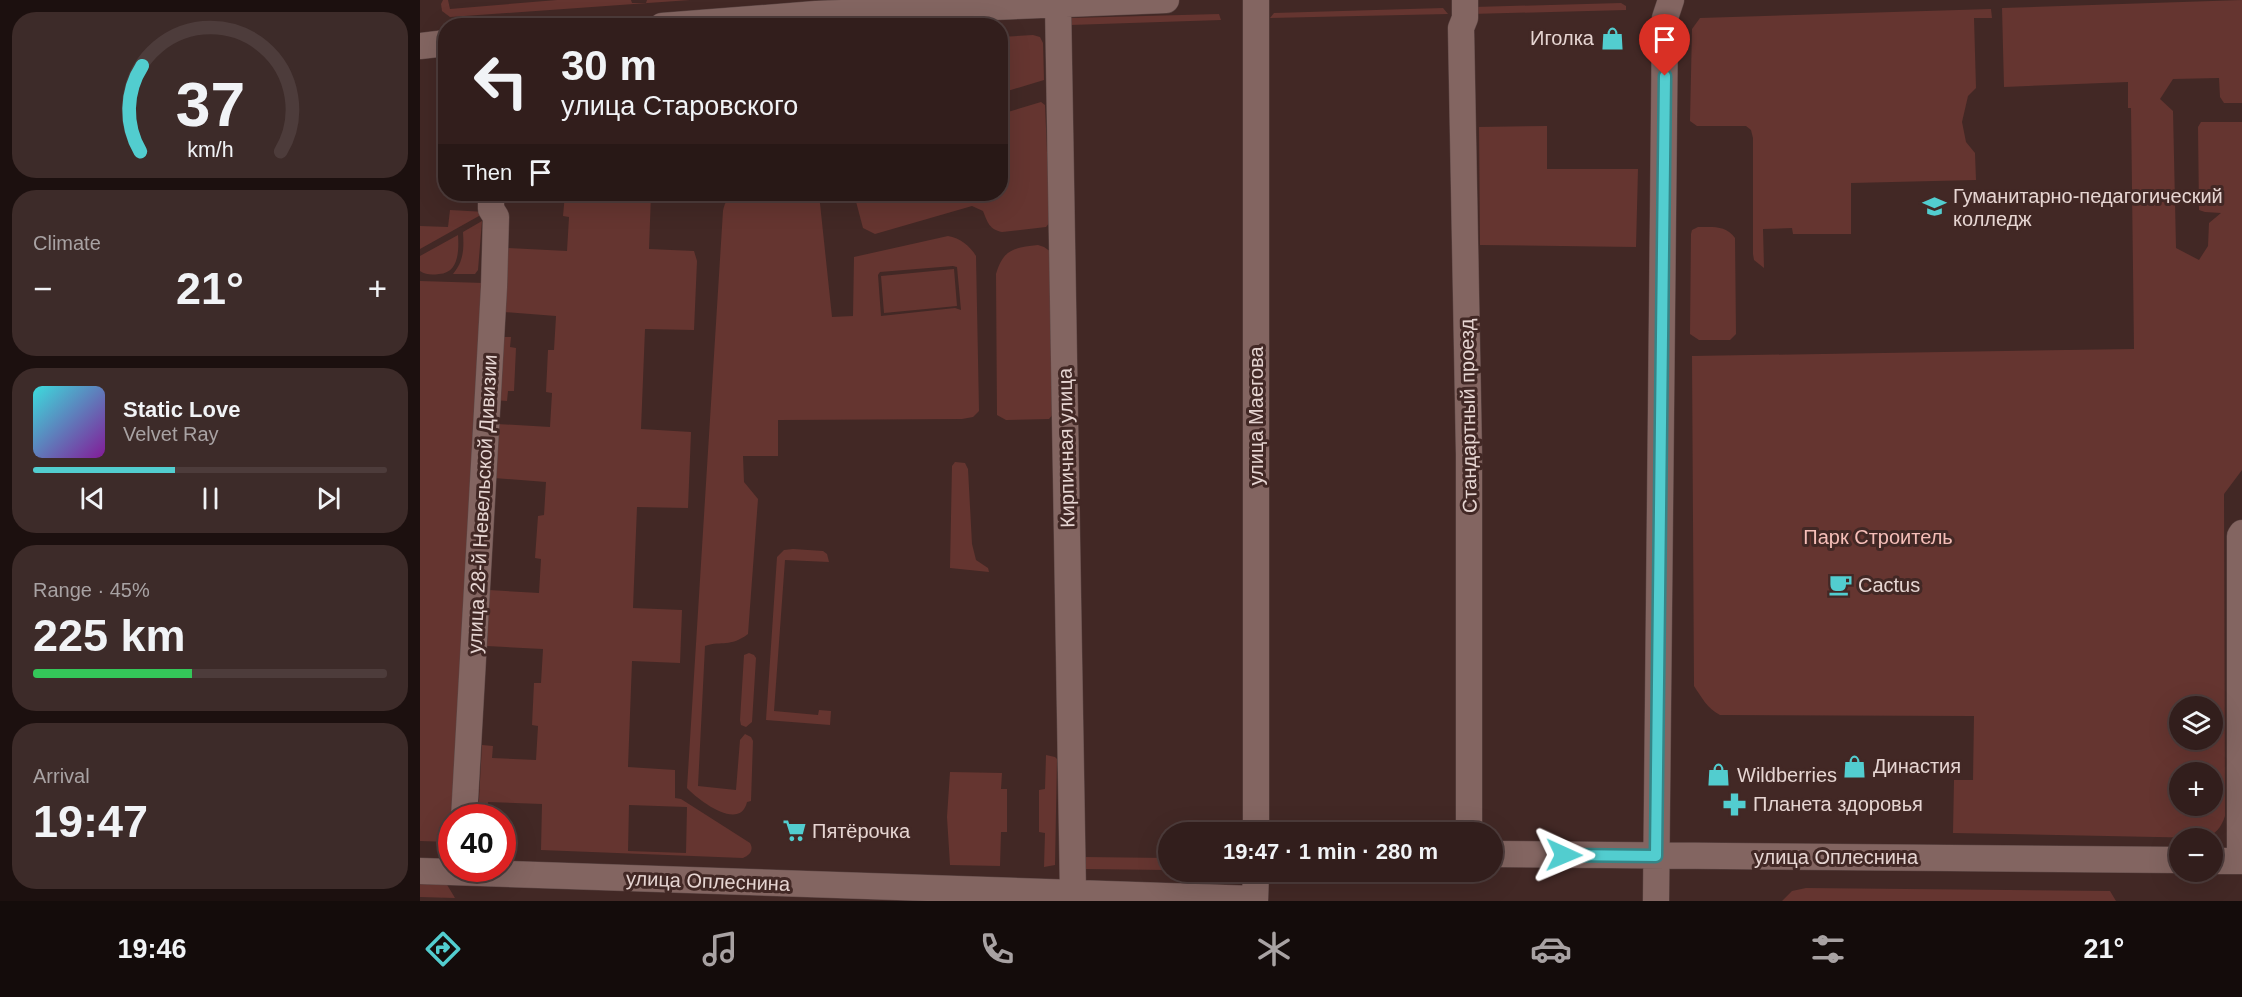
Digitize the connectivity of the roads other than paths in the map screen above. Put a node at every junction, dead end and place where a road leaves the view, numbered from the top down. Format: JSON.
{"nodes":[{"id":1,"x":1166,"y":0,"type":"edge"},
{"id":2,"x":1256,"y":0,"type":"edge"},
{"id":3,"x":1466,"y":0,"type":"edge"},
{"id":4,"x":1671,"y":0,"type":"edge"},
{"id":5,"x":1058,"y":3,"type":"junction"},
{"id":6,"x":765,"y":18,"type":"edge"},
{"id":7,"x":438,"y":44,"type":"edge"},
{"id":8,"x":420,"y":46,"type":"edge"},
{"id":9,"x":491,"y":201,"type":"edge"},
{"id":10,"x":2242,"y":533,"type":"edge"},
{"id":11,"x":465,"y":804,"type":"edge"},
{"id":12,"x":1256,"y":822,"type":"edge"},
{"id":13,"x":1469,"y":822,"type":"edge"},
{"id":14,"x":1503,"y":854,"type":"edge"},
{"id":15,"x":1656,"y":856,"type":"junction"},
{"id":16,"x":2169,"y":860,"type":"edge"},
{"id":17,"x":2223,"y":861,"type":"edge"},
{"id":18,"x":2241,"y":861,"type":"edge"},
{"id":19,"x":420,"y":871,"type":"edge"},
{"id":20,"x":438,"y":871,"type":"edge"},
{"id":21,"x":516,"y":872,"type":"edge"},
{"id":22,"x":1256,"y":882,"type":"edge"},
{"id":23,"x":1073,"y":893,"type":"junction"},
{"id":24,"x":1255,"y":900,"type":"edge"},
{"id":25,"x":1656,"y":901,"type":"edge"}],
"edges":[{"from":1,"to":5,"type":"street"},
{"from":2,"to":12,"type":"street","name":"улица Маегова"},
{"from":3,"to":13,"type":"street","name":"Стандартный проезд"},
{"from":4,"to":15,"type":"street"},
{"from":5,"to":6,"type":"street"},
{"from":5,"to":23,"type":"street","name":"Кирпичная улица"},
{"from":7,"to":8,"type":"street"},
{"from":9,"to":11,"type":"street","name":"улица 28-й Невельской Дивизии"},
{"from":10,"to":18,"type":"street"},
{"from":14,"to":15,"type":"street","name":"улица Оплеснина"},
{"from":15,"to":16,"type":"street","name":"улица Оплеснина"},
{"from":15,"to":25,"type":"street"},
{"from":17,"to":18,"type":"street"},
{"from":19,"to":20,"type":"street","name":"улица Оплеснина"},
{"from":21,"to":23,"type":"street","name":"улица Оплеснина"},
{"from":22,"to":24,"type":"street","name":"улица Оплеснина"},
{"from":23,"to":24,"type":"street","name":"улица Оплеснина"}]}
